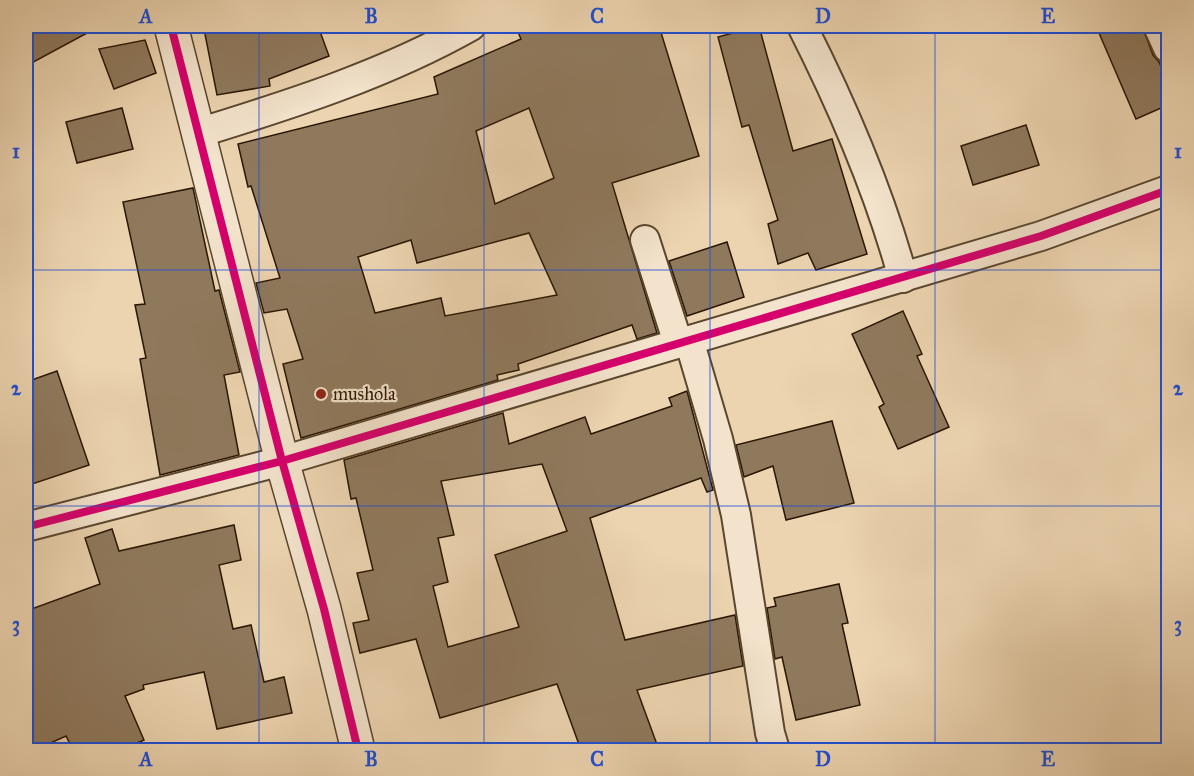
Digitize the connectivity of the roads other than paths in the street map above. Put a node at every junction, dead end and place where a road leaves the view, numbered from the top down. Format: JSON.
{"nodes":[{"id":1,"x":171,"y":26,"type":"edge"},
{"id":2,"x":471,"y":26,"type":"edge"},
{"id":3,"x":802,"y":26,"type":"edge"},
{"id":4,"x":1158,"y":26,"type":"edge"},
{"id":5,"x":1168,"y":48,"type":"edge"},
{"id":6,"x":198,"y":133,"type":"junction"},
{"id":7,"x":1168,"y":190,"type":"edge"},
{"id":8,"x":645,"y":240,"type":"dead end"},
{"id":9,"x":903,"y":278,"type":"junction"},
{"id":10,"x":683,"y":341,"type":"junction"},
{"id":11,"x":282,"y":461,"type":"junction"},
{"id":12,"x":26,"y":527,"type":"edge"},
{"id":13,"x":358,"y":750,"type":"edge"},
{"id":14,"x":775,"y":750,"type":"edge"}],
"edges":[{"from":1,"to":6,"type":"street"},
{"from":2,"to":6,"type":"street"},
{"from":3,"to":9,"type":"street"},
{"from":4,"to":5,"type":"street"},
{"from":6,"to":11,"type":"street"},
{"from":7,"to":9,"type":"street"},
{"from":8,"to":10,"type":"street"},
{"from":9,"to":10,"type":"street"},
{"from":10,"to":11,"type":"street"},
{"from":10,"to":14,"type":"street"},
{"from":11,"to":12,"type":"street"},
{"from":11,"to":13,"type":"street"}]}
